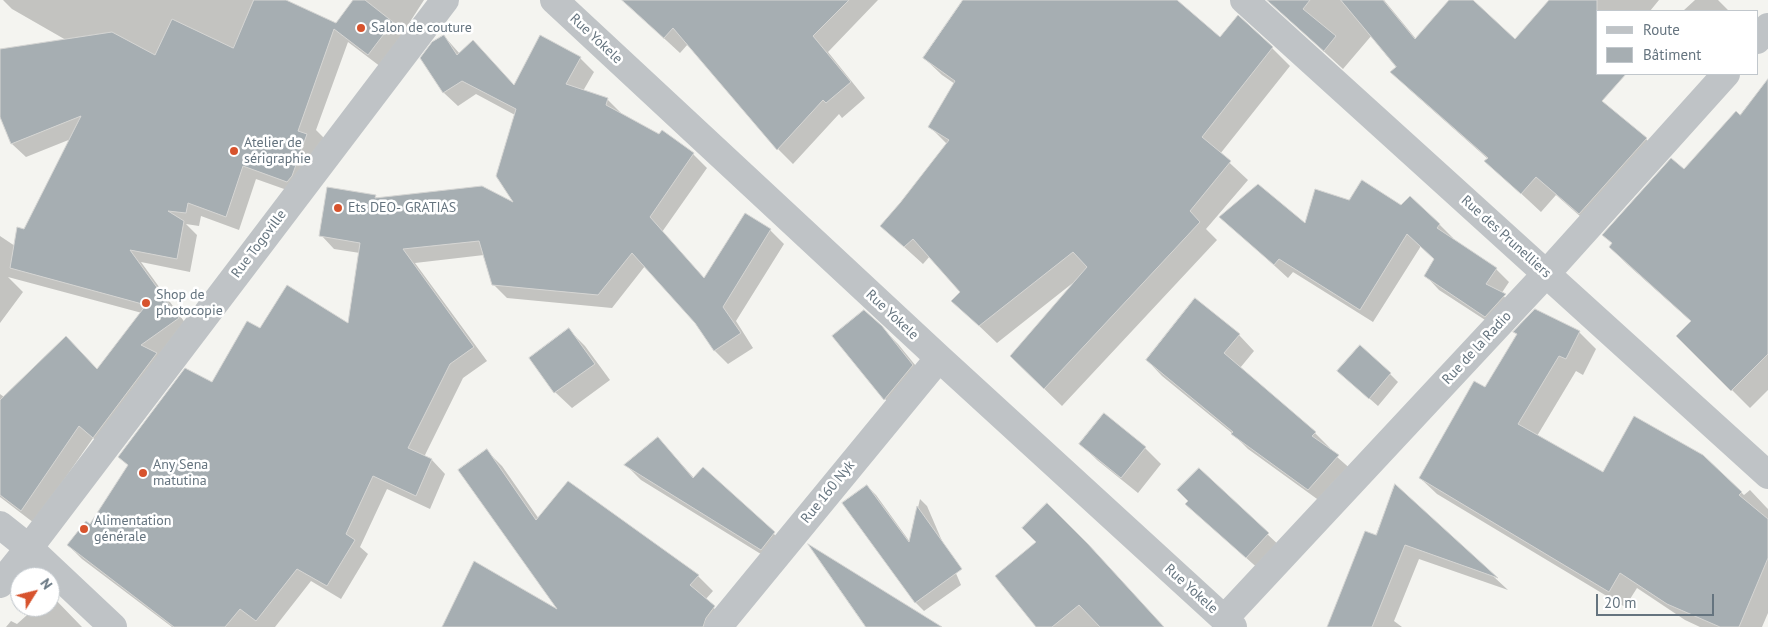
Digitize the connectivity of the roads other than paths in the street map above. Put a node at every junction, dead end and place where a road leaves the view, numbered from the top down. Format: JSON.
{"nodes":[{"id":1,"x":445,"y":0,"type":"edge"},
{"id":2,"x":554,"y":0,"type":"edge"},
{"id":3,"x":1244,"y":0,"type":"edge"},
{"id":4,"x":1768,"y":27,"type":"edge"},
{"id":5,"x":1758,"y":39,"type":"edge"},
{"id":6,"x":1725,"y":75,"type":"edge"},
{"id":7,"x":1546,"y":274,"type":"junction"},
{"id":8,"x":939,"y":358,"type":"junction"},
{"id":9,"x":1768,"y":475,"type":"edge"},
{"id":10,"x":0,"y":525,"type":"edge"},
{"id":11,"x":28,"y":548,"type":"junction"},
{"id":12,"x":0,"y":584,"type":"edge"},
{"id":13,"x":1229,"y":623,"type":"edge"},
{"id":14,"x":113,"y":627,"type":"edge"},
{"id":15,"x":718,"y":627,"type":"edge"}],
"edges":[{"from":1,"to":11,"type":"street","name":"Rue Togoville"},
{"from":2,"to":8,"type":"street","name":"Rue Yokele"},
{"from":3,"to":7,"type":"street","name":"Rue des Prunelliers"},
{"from":4,"to":5,"type":"street"},
{"from":6,"to":7,"type":"street","name":"Rue de la Radio"},
{"from":7,"to":9,"type":"street","name":"Rue des Prunelliers"},
{"from":7,"to":13,"type":"street","name":"Rue de la Radio"},
{"from":8,"to":13,"type":"street","name":"Rue Yokele"},
{"from":8,"to":15,"type":"street","name":"Rue 160 Nyk"},
{"from":10,"to":11,"type":"street"},
{"from":11,"to":12,"type":"street","name":"Rue Togoville"},
{"from":11,"to":14,"type":"street"}]}
